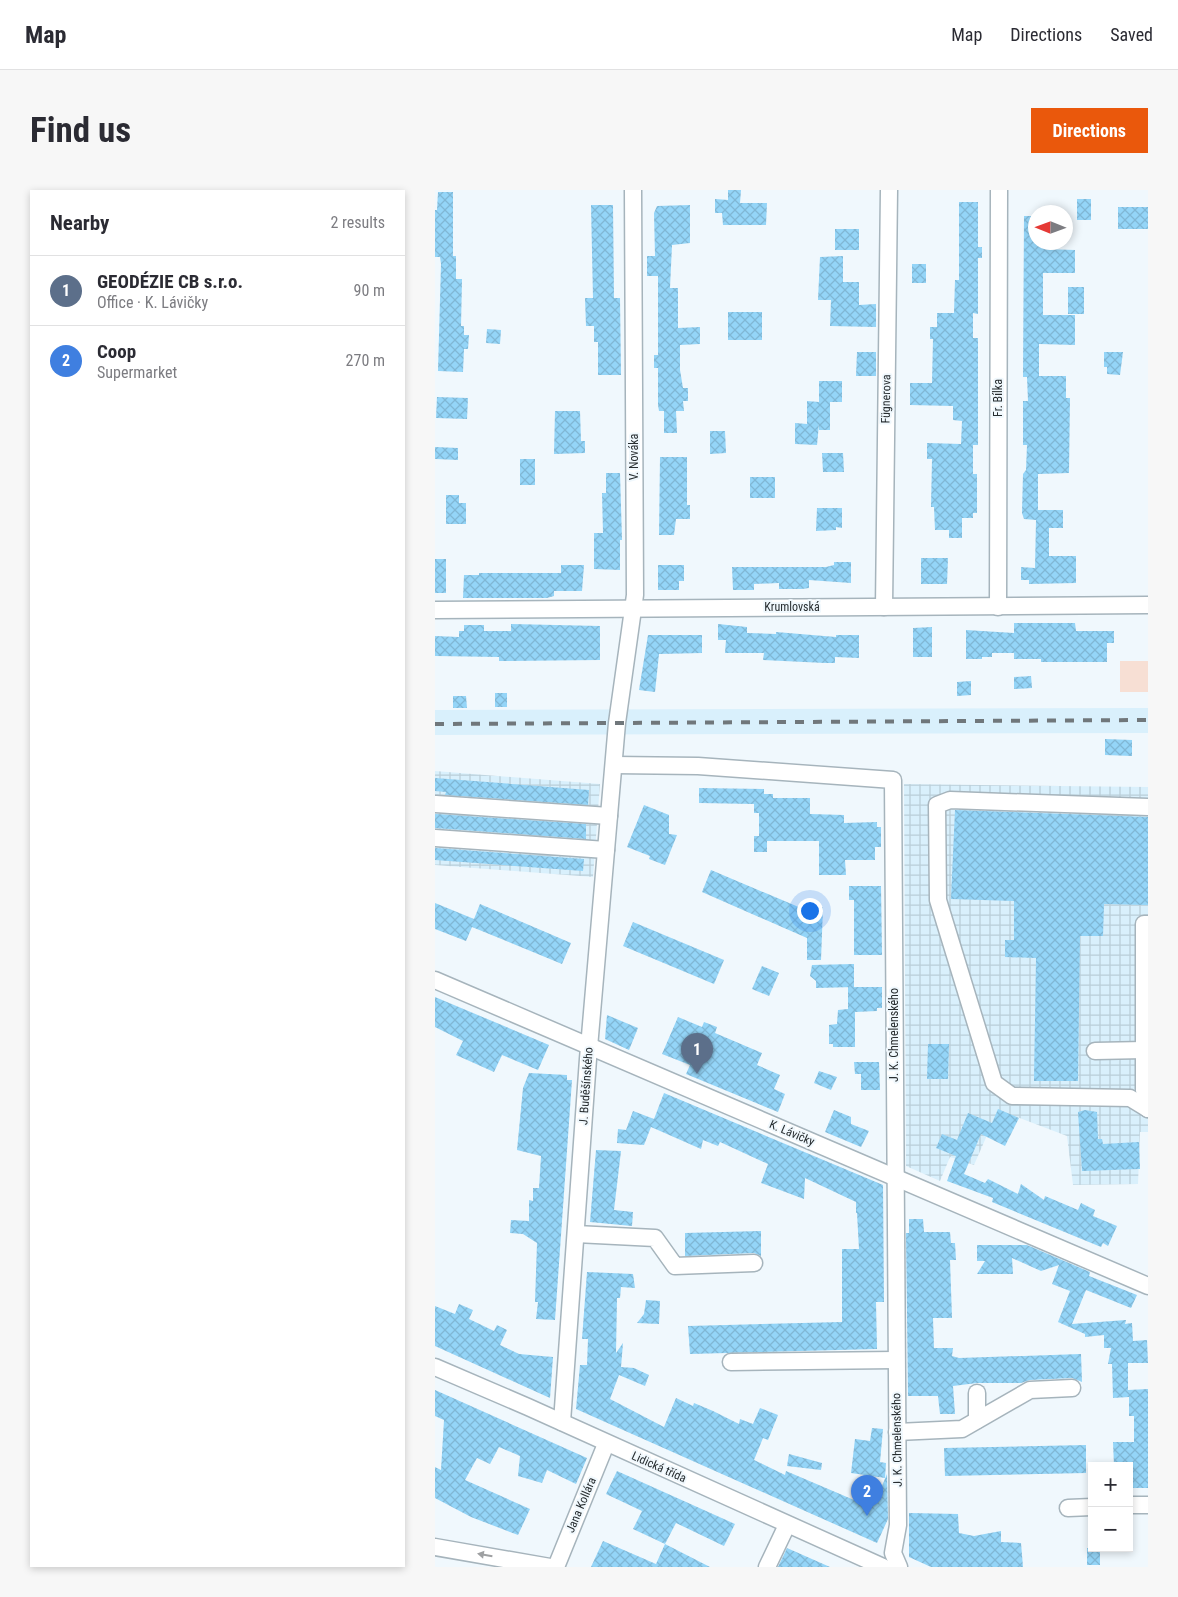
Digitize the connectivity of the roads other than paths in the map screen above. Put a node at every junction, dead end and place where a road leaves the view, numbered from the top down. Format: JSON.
{"nodes":[{"id":1,"x":633,"y":190,"type":"edge"},
{"id":2,"x":889,"y":190,"type":"edge"},
{"id":3,"x":999,"y":190,"type":"edge"},
{"id":4,"x":1148,"y":604,"type":"edge"},
{"id":5,"x":884,"y":607,"type":"junction"},
{"id":6,"x":998,"y":607,"type":"junction"},
{"id":7,"x":634,"y":608,"type":"junction"},
{"id":8,"x":435,"y":610,"type":"edge"},
{"id":9,"x":614,"y":758,"type":"junction"},
{"id":10,"x":436,"y":804,"type":"edge"},
{"id":11,"x":1148,"y":808,"type":"edge"},
{"id":12,"x":609,"y":816,"type":"junction"},
{"id":13,"x":435,"y":838,"type":"edge"},
{"id":14,"x":606,"y":850,"type":"junction"},
{"id":15,"x":1148,"y":924,"type":"edge"},
{"id":16,"x":435,"y":980,"type":"edge"},
{"id":17,"x":589,"y":1044,"type":"junction"},
{"id":18,"x":1095,"y":1050,"type":"dead end"},
{"id":19,"x":1144,"y":1050,"type":"junction"},
{"id":20,"x":1148,"y":1109,"type":"edge"},
{"id":21,"x":895,"y":1177,"type":"junction"},
{"id":22,"x":576,"y":1234,"type":"junction"},
{"id":23,"x":754,"y":1263,"type":"dead end"},
{"id":24,"x":1148,"y":1286,"type":"edge"},
{"id":25,"x":896,"y":1360,"type":"junction"},
{"id":26,"x":731,"y":1362,"type":"dead end"},
{"id":27,"x":435,"y":1367,"type":"edge"},
{"id":28,"x":1072,"y":1388,"type":"dead end"},
{"id":29,"x":977,"y":1393,"type":"dead end"},
{"id":30,"x":977,"y":1420,"type":"junction"},
{"id":31,"x":562,"y":1422,"type":"junction"},
{"id":32,"x":897,"y":1432,"type":"junction"},
{"id":33,"x":607,"y":1444,"type":"junction"},
{"id":34,"x":1133,"y":1505,"type":"edge"},
{"id":35,"x":1148,"y":1505,"type":"edge"},
{"id":36,"x":1088,"y":1507,"type":"edge"},
{"id":37,"x":1068,"y":1508,"type":"dead end"},
{"id":38,"x":787,"y":1525,"type":"junction"},
{"id":39,"x":435,"y":1547,"type":"edge"},
{"id":40,"x":550,"y":1567,"type":"edge"},
{"id":41,"x":556,"y":1567,"type":"edge"},
{"id":42,"x":767,"y":1567,"type":"edge"},
{"id":43,"x":883,"y":1567,"type":"edge"},
{"id":44,"x":899,"y":1567,"type":"edge"}],
"edges":[{"from":1,"to":7,"type":"street","name":"V. Nováka"},
{"from":2,"to":5,"type":"street","name":"Fügnerova"},
{"from":3,"to":6,"type":"street","name":"Fr. Bílka"},
{"from":4,"to":6,"type":"street","name":"Krumlovská"},
{"from":5,"to":6,"type":"street","name":"Krumlovská"},
{"from":5,"to":7,"type":"street","name":"Krumlovská"},
{"from":7,"to":8,"type":"street","name":"Krumlovská"},
{"from":7,"to":9,"type":"street","name":"V. Nováka"},
{"from":9,"to":12,"type":"street","name":"J. Buděšínského"},
{"from":9,"to":21,"type":"street","name":"J. K. Chmelenského"},
{"from":10,"to":12,"type":"street"},
{"from":11,"to":20,"type":"street"},
{"from":12,"to":14,"type":"street","name":"J. Buděšínského"},
{"from":13,"to":14,"type":"street"},
{"from":14,"to":17,"type":"street","name":"J. Buděšínského"},
{"from":15,"to":19,"type":"street"},
{"from":16,"to":17,"type":"street","name":"K. Lávičky"},
{"from":17,"to":21,"type":"street","name":"K. Lávičky"},
{"from":17,"to":22,"type":"street","name":"J. Buděšínského"},
{"from":18,"to":19,"type":"street"},
{"from":19,"to":20,"type":"street"},
{"from":21,"to":24,"type":"street","name":"K. Lávičky"},
{"from":21,"to":25,"type":"street","name":"J. K. Chmelenského"},
{"from":22,"to":23,"type":"street"},
{"from":22,"to":31,"type":"street","name":"J. Buděšínského"},
{"from":25,"to":26,"type":"street"},
{"from":25,"to":32,"type":"street","name":"J. K. Chmelenského"},
{"from":27,"to":31,"type":"street","name":"Lidická třída"},
{"from":28,"to":30,"type":"street"},
{"from":29,"to":30,"type":"street"},
{"from":30,"to":32,"type":"street"},
{"from":31,"to":33,"type":"street","name":"Lidická třída"},
{"from":32,"to":44,"type":"street","name":"J. K. Chmelenského"},
{"from":33,"to":38,"type":"street","name":"Lidická třída"},
{"from":33,"to":41,"type":"street","name":"Jana Kollára"},
{"from":34,"to":35,"type":"street"},
{"from":36,"to":37,"type":"street"},
{"from":38,"to":42,"type":"street"},
{"from":38,"to":43,"type":"street","name":"Lidická třída"},
{"from":40,"to":39,"type":"street","one_way":true}]}
